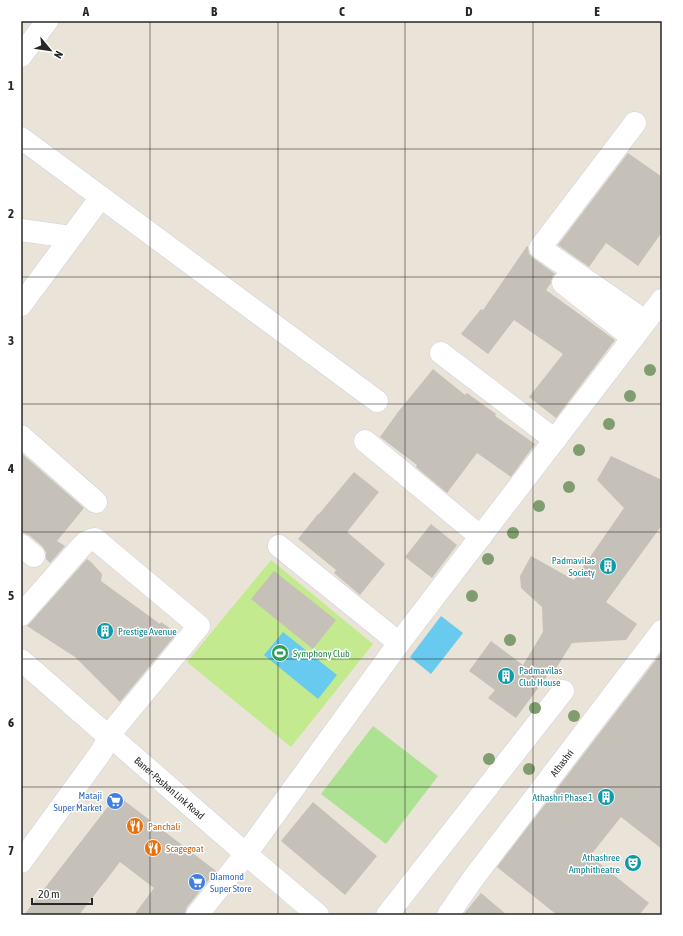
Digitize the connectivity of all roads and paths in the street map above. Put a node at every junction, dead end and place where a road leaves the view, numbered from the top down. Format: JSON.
{"nodes":[{"id":1,"x":47,"y":21,"type":"edge"},
{"id":2,"x":21,"y":56,"type":"edge"},
{"id":3,"x":635,"y":123,"type":"dead end"},
{"id":4,"x":21,"y":138,"type":"edge"},
{"id":5,"x":100,"y":197,"type":"junction"},
{"id":6,"x":21,"y":230,"type":"edge"},
{"id":7,"x":71,"y":237,"type":"junction"},
{"id":8,"x":563,"y":283,"type":"dead end"},
{"id":9,"x":662,"y":300,"type":"edge"},
{"id":10,"x":21,"y":305,"type":"edge"},
{"id":11,"x":646,"y":321,"type":"junction"},
{"id":12,"x":633,"y":338,"type":"junction"},
{"id":13,"x":440,"y":353,"type":"dead end"},
{"id":14,"x":377,"y":401,"type":"dead end"},
{"id":15,"x":21,"y":436,"type":"edge"},
{"id":16,"x":555,"y":440,"type":"junction"},
{"id":17,"x":365,"y":441,"type":"dead end"},
{"id":18,"x":96,"y":502,"type":"dead end"},
{"id":19,"x":481,"y":537,"type":"junction"},
{"id":20,"x":279,"y":546,"type":"dead end"},
{"id":21,"x":21,"y":615,"type":"edge"},
{"id":22,"x":662,"y":631,"type":"edge"},
{"id":23,"x":399,"y":643,"type":"junction"},
{"id":24,"x":21,"y":660,"type":"edge"},
{"id":25,"x":563,"y":691,"type":"dead end"},
{"id":26,"x":109,"y":735,"type":"junction"},
{"id":27,"x":246,"y":854,"type":"junction"},
{"id":28,"x":21,"y":862,"type":"edge"},
{"id":29,"x":197,"y":915,"type":"edge"},
{"id":30,"x":318,"y":915,"type":"edge"},
{"id":31,"x":387,"y":915,"type":"edge"},
{"id":32,"x":448,"y":915,"type":"edge"}],
"edges":[{"from":1,"to":2,"type":"street"},
{"from":3,"to":11,"type":"street"},
{"from":4,"to":5,"type":"street"},
{"from":5,"to":7,"type":"street"},
{"from":5,"to":14,"type":"street"},
{"from":6,"to":7,"type":"street"},
{"from":7,"to":10,"type":"street"},
{"from":8,"to":12,"type":"street"},
{"from":9,"to":11,"type":"street"},
{"from":11,"to":12,"type":"street"},
{"from":12,"to":16,"type":"street"},
{"from":13,"to":16,"type":"street"},
{"from":15,"to":18,"type":"street"},
{"from":16,"to":19,"type":"street"},
{"from":17,"to":19,"type":"street"},
{"from":19,"to":23,"type":"street"},
{"from":20,"to":23,"type":"street"},
{"from":21,"to":26,"type":"street"},
{"from":22,"to":32,"type":"street","name":"Athashri"},
{"from":23,"to":27,"type":"street"},
{"from":24,"to":26,"type":"street","name":"Baner-Pashan Link Road"},
{"from":25,"to":31,"type":"street"},
{"from":26,"to":27,"type":"street","name":"Baner-Pashan Link Road"},
{"from":26,"to":28,"type":"street"},
{"from":27,"to":29,"type":"street"},
{"from":27,"to":30,"type":"street","name":"Baner-Pashan Link Road"}]}
